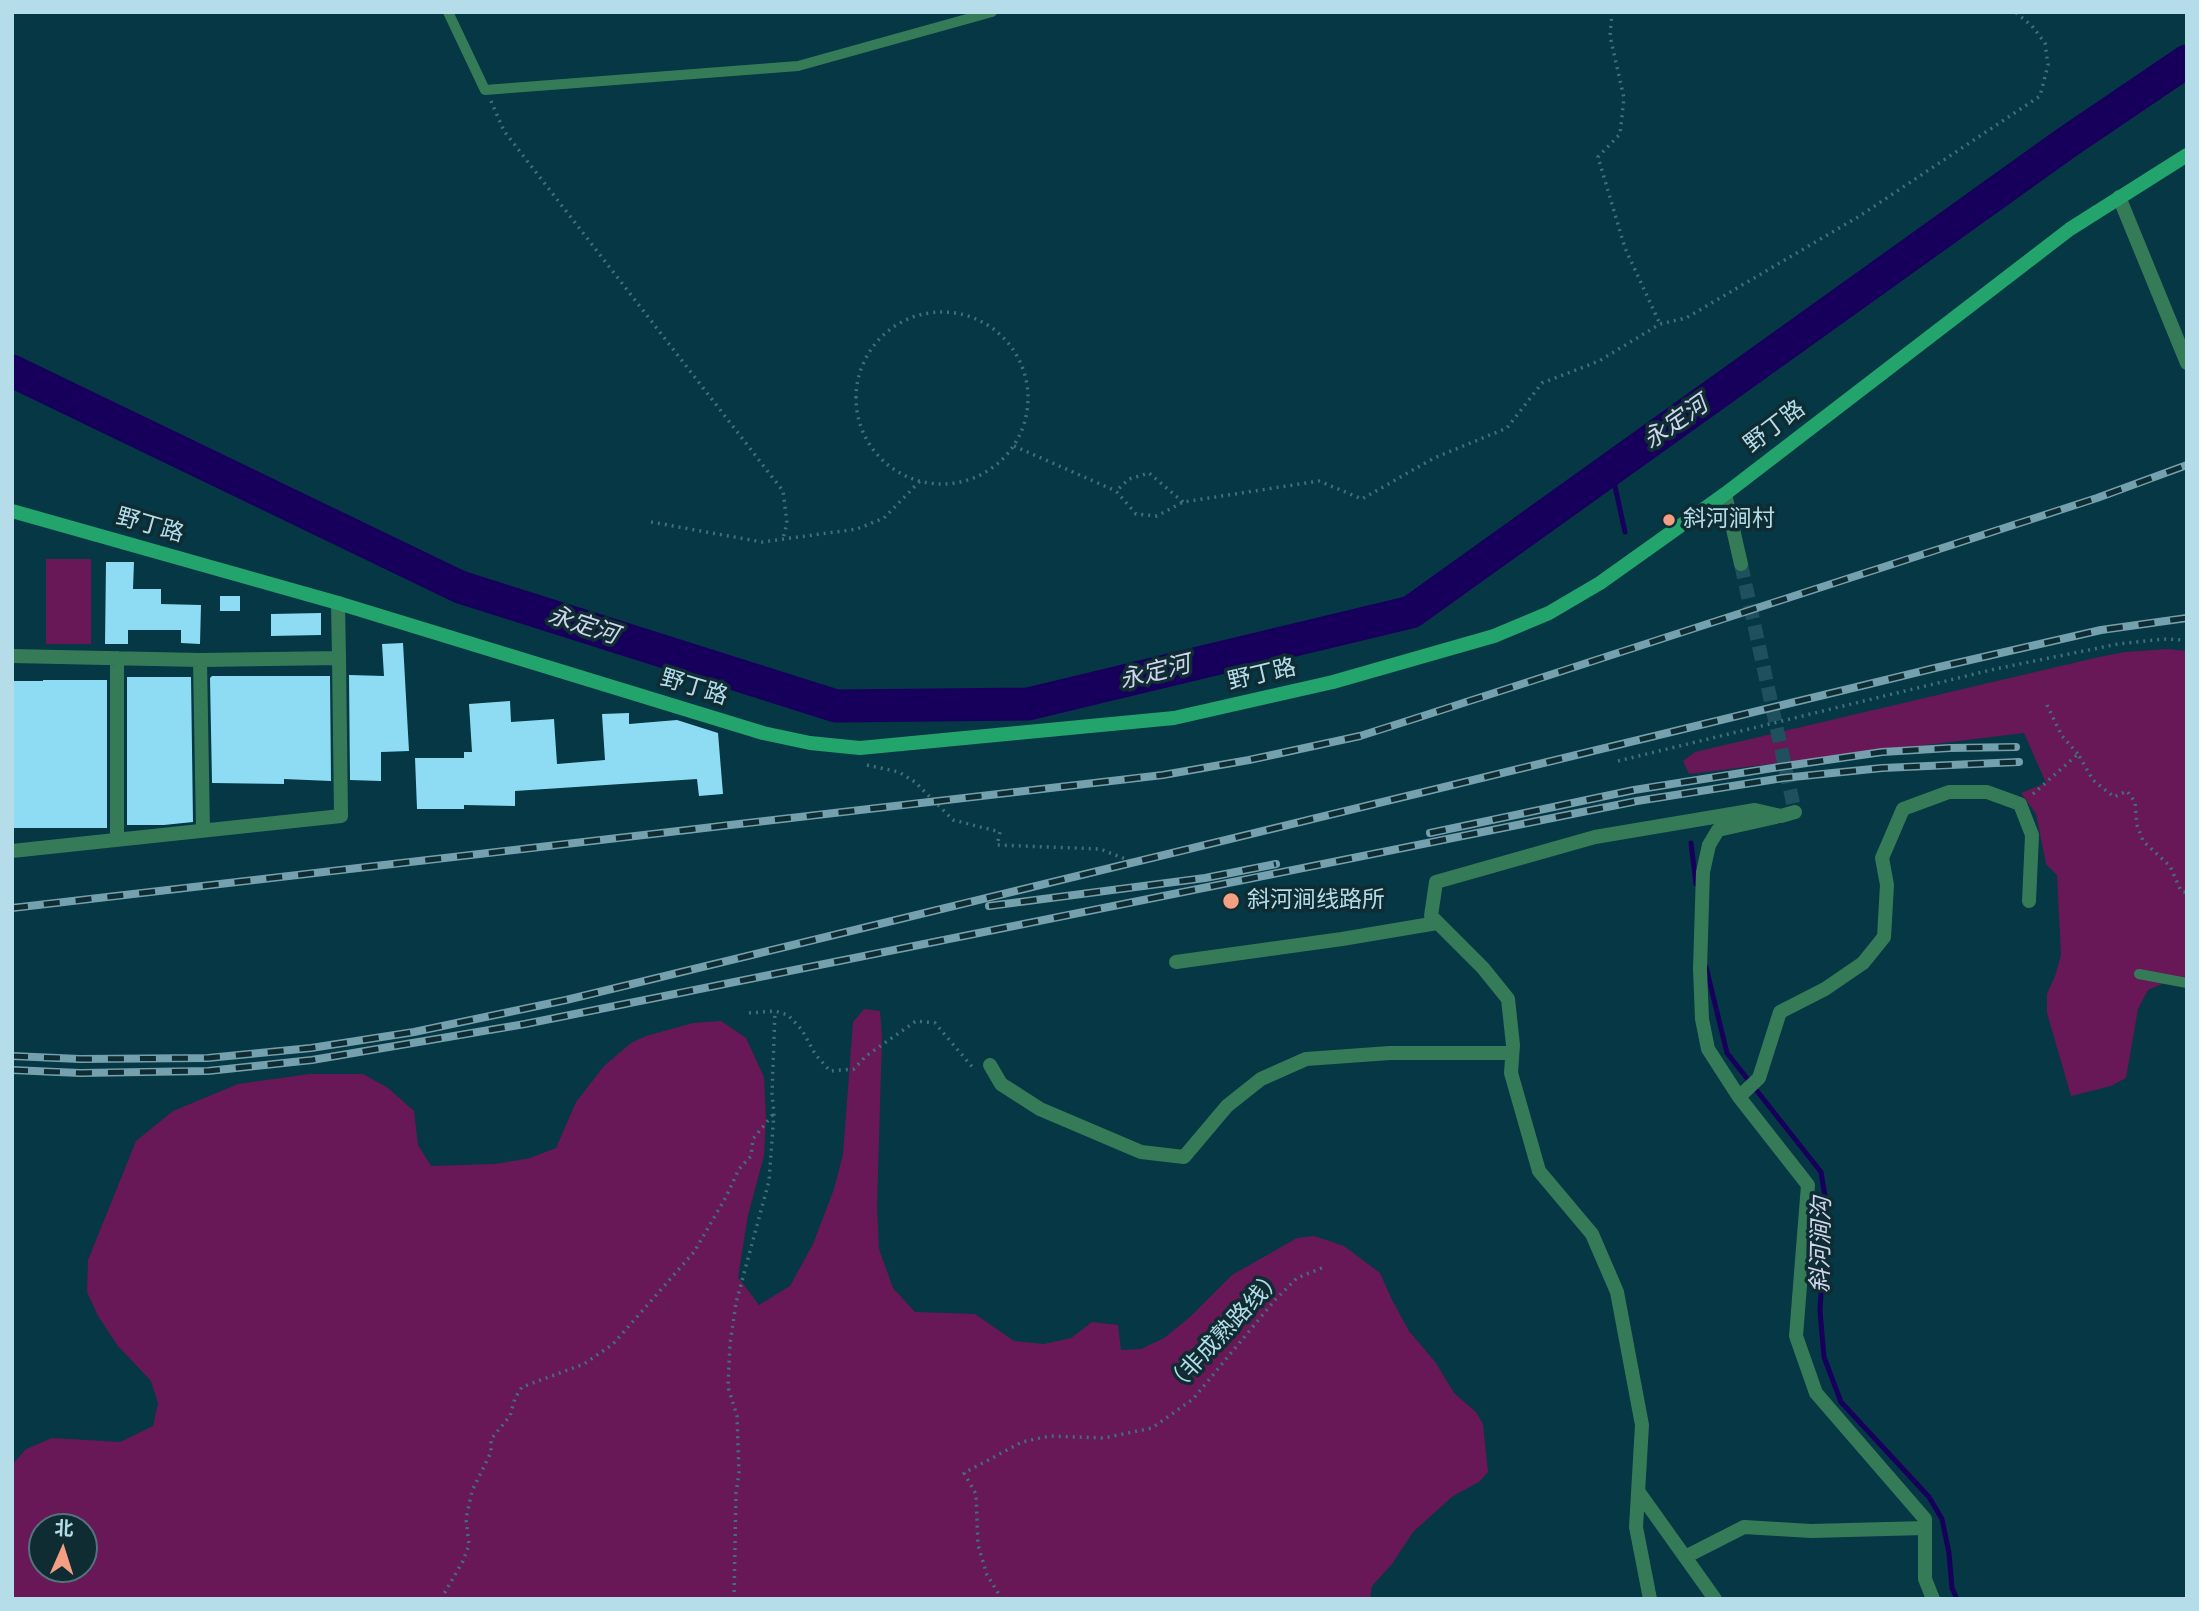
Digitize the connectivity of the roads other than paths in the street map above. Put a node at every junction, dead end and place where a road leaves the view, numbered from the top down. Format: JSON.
{"nodes":[{"id":1,"x":448,"y":12,"type":"edge"},
{"id":2,"x":992,"y":12,"type":"edge"},
{"id":3,"x":2187,"y":155,"type":"edge"},
{"id":4,"x":2119,"y":197,"type":"junction"},
{"id":5,"x":2187,"y":363,"type":"edge"},
{"id":6,"x":1725,"y":494,"type":"junction"},
{"id":7,"x":12,"y":512,"type":"edge"},
{"id":8,"x":1741,"y":564,"type":"tunnel mouth"},
{"id":9,"x":338,"y":603,"type":"junction"},
{"id":10,"x":12,"y":656,"type":"edge"},
{"id":11,"x":117,"y":658,"type":"junction"},
{"id":12,"x":339,"y":658,"type":"junction"},
{"id":13,"x":200,"y":660,"type":"junction"},
{"id":14,"x":203,"y":830,"type":"junction"},
{"id":15,"x":117,"y":839,"type":"junction"},
{"id":16,"x":12,"y":851,"type":"edge"},
{"id":17,"x":2029,"y":901,"type":"dead end"},
{"id":18,"x":1437,"y":923,"type":"junction"},
{"id":19,"x":1176,"y":962,"type":"dead end"},
{"id":20,"x":2139,"y":974,"type":"dead end"},
{"id":21,"x":2187,"y":983,"type":"edge"},
{"id":22,"x":1512,"y":1054,"type":"junction"},
{"id":23,"x":990,"y":1065,"type":"dead end"},
{"id":24,"x":1742,"y":1094,"type":"junction"},
{"id":25,"x":1638,"y":1491,"type":"junction"},
{"id":26,"x":1925,"y":1528,"type":"junction"},
{"id":27,"x":1685,"y":1557,"type":"junction"},
{"id":28,"x":1650,"y":1599,"type":"edge"},
{"id":29,"x":1715,"y":1599,"type":"edge"},
{"id":30,"x":1933,"y":1599,"type":"edge"}],
"edges":[{"from":1,"to":2,"type":"lane"},
{"from":3,"to":4,"type":"main road","name":"野丁路"},
{"from":4,"to":5,"type":"street"},
{"from":4,"to":6,"type":"main road","name":"野丁路"},
{"from":6,"to":8,"type":"street"},
{"from":6,"to":9,"type":"main road","name":"野丁路"},
{"from":7,"to":9,"type":"main road","name":"野丁路"},
{"from":9,"to":12,"type":"street"},
{"from":10,"to":11,"type":"street"},
{"from":11,"to":13,"type":"street"},
{"from":11,"to":15,"type":"street"},
{"from":12,"to":13,"type":"street"},
{"from":12,"to":14,"type":"street"},
{"from":13,"to":14,"type":"street"},
{"from":14,"to":15,"type":"street"},
{"from":15,"to":16,"type":"street"},
{"from":17,"to":24,"type":"street"},
{"from":18,"to":19,"type":"street"},
{"from":18,"to":22,"type":"street"},
{"from":18,"to":24,"type":"street"},
{"from":20,"to":21,"type":"lane"},
{"from":22,"to":23,"type":"street"},
{"from":22,"to":25,"type":"street"},
{"from":24,"to":26,"type":"street"},
{"from":25,"to":27,"type":"street"},
{"from":25,"to":28,"type":"street"},
{"from":26,"to":27,"type":"street"},
{"from":26,"to":30,"type":"street"},
{"from":27,"to":29,"type":"street"}]}
